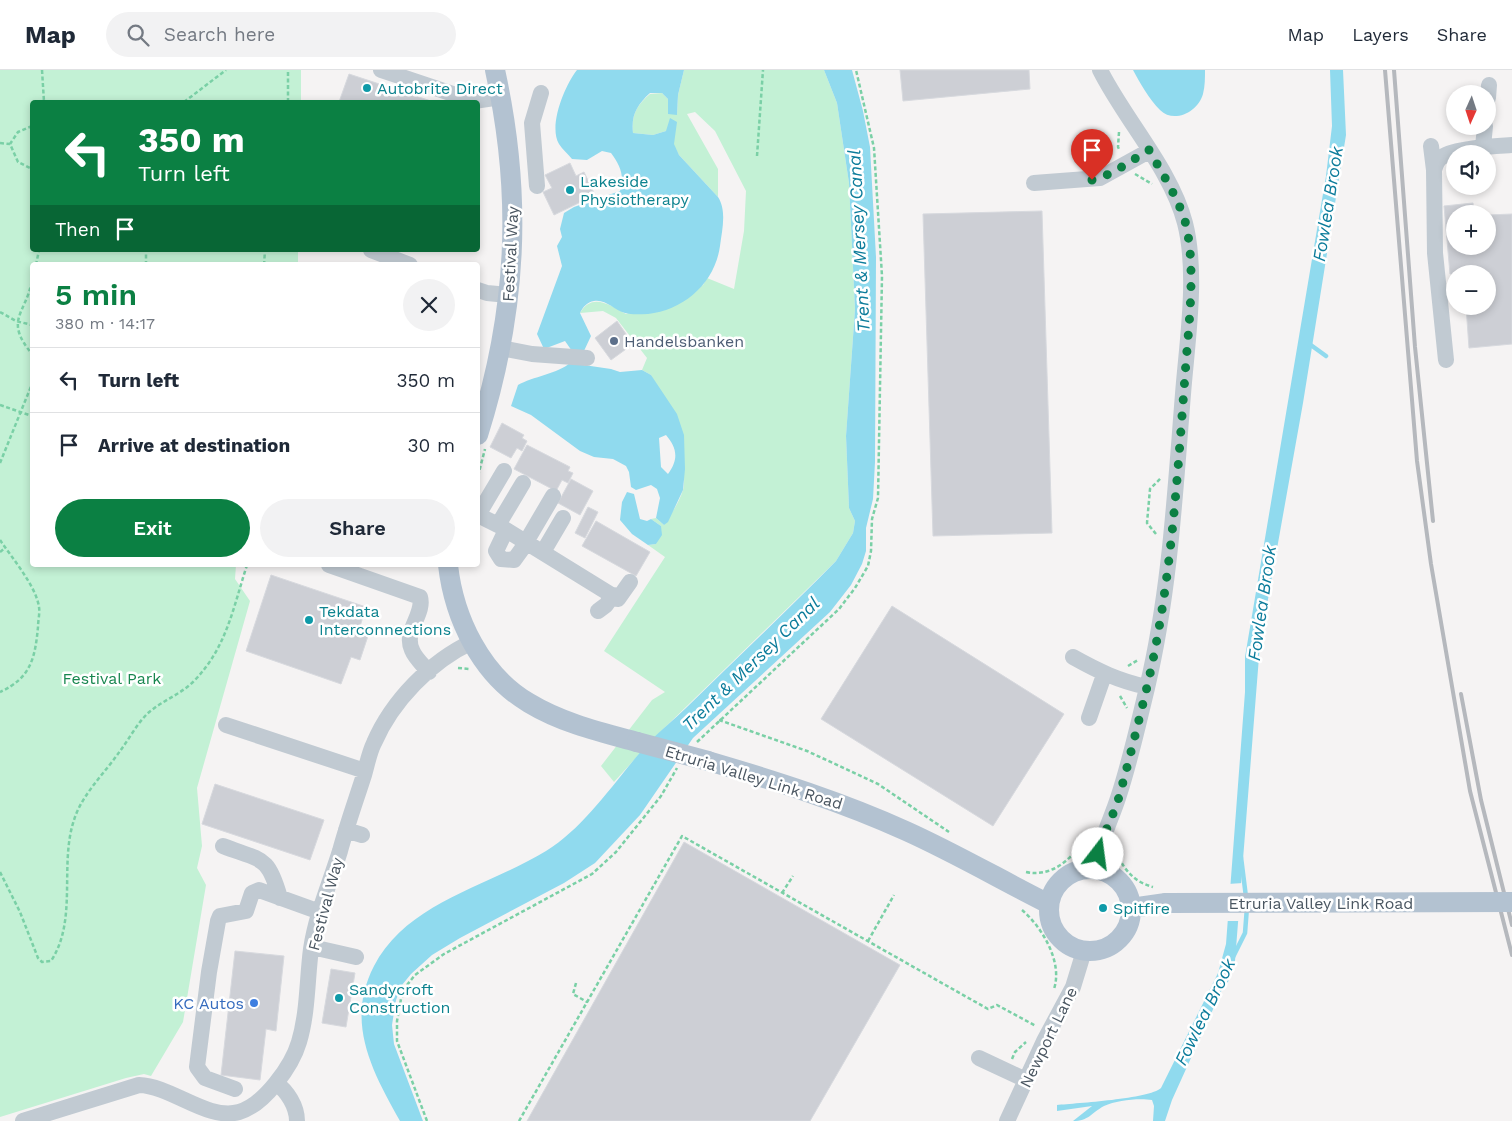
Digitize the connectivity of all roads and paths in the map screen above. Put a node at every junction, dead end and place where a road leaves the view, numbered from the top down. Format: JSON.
{"nodes":[{"id":1,"x":42,"y":70,"type":"edge"},
{"id":2,"x":226,"y":70,"type":"edge"},
{"id":3,"x":288,"y":70,"type":"edge"},
{"id":4,"x":381,"y":70,"type":"edge"},
{"id":5,"x":495,"y":70,"type":"edge"},
{"id":6,"x":762,"y":70,"type":"edge"},
{"id":7,"x":856,"y":70,"type":"edge"},
{"id":8,"x":1100,"y":70,"type":"edge"},
{"id":9,"x":540,"y":93,"type":"dead end"},
{"id":10,"x":501,"y":97,"type":"junction"},
{"id":11,"x":44,"y":100,"type":"edge"},
{"id":12,"x":187,"y":100,"type":"edge"},
{"id":13,"x":288,"y":100,"type":"edge"},
{"id":14,"x":463,"y":100,"type":"edge"},
{"id":15,"x":480,"y":100,"type":"edge"},
{"id":16,"x":30,"y":127,"type":"edge"},
{"id":17,"x":0,"y":143,"type":"edge"},
{"id":18,"x":10,"y":144,"type":"junction"},
{"id":19,"x":1512,"y":145,"type":"edge"},
{"id":20,"x":1431,"y":146,"type":"dead end"},
{"id":21,"x":1496,"y":146,"type":"edge"},
{"id":22,"x":1149,"y":150,"type":"junction"},
{"id":23,"x":757,"y":156,"type":"dead end"},
{"id":24,"x":1446,"y":156,"type":"edge"},
{"id":25,"x":538,"y":158,"type":"junction"},
{"id":26,"x":511,"y":163,"type":"junction"},
{"id":27,"x":30,"y":169,"type":"edge"},
{"id":28,"x":1434,"y":170,"type":"junction"},
{"id":29,"x":1137,"y":177,"type":"dead end"},
{"id":30,"x":1034,"y":183,"type":"dead end"},
{"id":31,"x":537,"y":186,"type":"dead end"},
{"id":32,"x":1156,"y":187,"type":"dead end"},
{"id":33,"x":375,"y":252,"type":"edge"},
{"id":34,"x":402,"y":262,"type":"edge"},
{"id":35,"x":30,"y":286,"type":"edge"},
{"id":36,"x":480,"y":291,"type":"edge"},
{"id":37,"x":508,"y":296,"type":"junction"},
{"id":38,"x":0,"y":312,"type":"edge"},
{"id":39,"x":16,"y":322,"type":"junction"},
{"id":40,"x":30,"y":325,"type":"edge"},
{"id":41,"x":501,"y":348,"type":"junction"},
{"id":42,"x":30,"y":351,"type":"edge"},
{"id":43,"x":587,"y":358,"type":"dead end"},
{"id":44,"x":1446,"y":360,"type":"dead end"},
{"id":45,"x":30,"y":389,"type":"edge"},
{"id":46,"x":0,"y":405,"type":"edge"},
{"id":47,"x":30,"y":415,"type":"edge"},
{"id":48,"x":480,"y":428,"type":"edge"},
{"id":49,"x":0,"y":463,"type":"edge"},
{"id":50,"x":504,"y":471,"type":"dead end"},
{"id":51,"x":1164,"y":471,"type":"dead end"},
{"id":52,"x":523,"y":483,"type":"dead end"},
{"id":53,"x":553,"y":496,"type":"dead end"},
{"id":54,"x":480,"y":512,"type":"edge"},
{"id":55,"x":480,"y":516,"type":"edge"},
{"id":56,"x":563,"y":518,"type":"dead end"},
{"id":57,"x":1147,"y":523,"type":"dead end"},
{"id":58,"x":502,"y":527,"type":"junction"},
{"id":59,"x":0,"y":540,"type":"edge"},
{"id":60,"x":526,"y":542,"type":"junction"},
{"id":61,"x":5,"y":548,"type":"junction"},
{"id":62,"x":0,"y":552,"type":"edge"},
{"id":63,"x":543,"y":552,"type":"junction"},
{"id":64,"x":246,"y":567,"type":"edge"},
{"id":65,"x":335,"y":567,"type":"edge"},
{"id":66,"x":448,"y":567,"type":"edge"},
{"id":67,"x":630,"y":582,"type":"dead end"},
{"id":68,"x":613,"y":595,"type":"junction"},
{"id":69,"x":598,"y":611,"type":"dead end"},
{"id":70,"x":472,"y":642,"type":"junction"},
{"id":71,"x":1073,"y":657,"type":"dead end"},
{"id":72,"x":451,"y":669,"type":"dead end"},
{"id":73,"x":474,"y":671,"type":"dead end"},
{"id":74,"x":429,"y":672,"type":"junction"},
{"id":75,"x":1104,"y":675,"type":"junction"},
{"id":76,"x":1147,"y":687,"type":"junction"},
{"id":77,"x":0,"y":692,"type":"edge"},
{"id":78,"x":1089,"y":718,"type":"dead end"},
{"id":79,"x":720,"y":720,"type":"junction"},
{"id":80,"x":226,"y":725,"type":"dead end"},
{"id":81,"x":696,"y":744,"type":"dead end"},
{"id":82,"x":679,"y":766,"type":"dead end"},
{"id":83,"x":365,"y":771,"type":"junction"},
{"id":84,"x":954,"y":835,"type":"dead end"},
{"id":85,"x":223,"y":846,"type":"dead end"},
{"id":86,"x":1078,"y":846,"type":"dead end"},
{"id":87,"x":1118,"y":856,"type":"dead end"},
{"id":88,"x":1099,"y":869,"type":"junction"},
{"id":89,"x":0,"y":872,"type":"edge"},
{"id":90,"x":1038,"y":874,"type":"dead end"},
{"id":91,"x":793,"y":876,"type":"dead end"},
{"id":92,"x":782,"y":893,"type":"junction"},
{"id":93,"x":894,"y":894,"type":"dead end"},
{"id":94,"x":1162,"y":896,"type":"junction"},
{"id":95,"x":280,"y":898,"type":"junction"},
{"id":96,"x":1512,"y":902,"type":"edge"},
{"id":97,"x":1049,"y":904,"type":"junction"},
{"id":98,"x":1019,"y":907,"type":"dead end"},
{"id":99,"x":1131,"y":908,"type":"junction"},
{"id":100,"x":320,"y":912,"type":"junction"},
{"id":101,"x":868,"y":941,"type":"junction"},
{"id":102,"x":312,"y":947,"type":"junction"},
{"id":103,"x":1084,"y":951,"type":"junction"},
{"id":104,"x":356,"y":957,"type":"dead end"},
{"id":105,"x":576,"y":983,"type":"dead end"},
{"id":106,"x":1053,"y":991,"type":"dead end"},
{"id":107,"x":587,"y":1002,"type":"junction"},
{"id":108,"x":1040,"y":1019,"type":"dead end"},
{"id":109,"x":1036,"y":1026,"type":"junction"},
{"id":110,"x":1032,"y":1032,"type":"dead end"},
{"id":111,"x":1028,"y":1038,"type":"dead end"},
{"id":112,"x":1015,"y":1052,"type":"dead end"},
{"id":113,"x":979,"y":1058,"type":"dead end"},
{"id":114,"x":1026,"y":1080,"type":"junction"},
{"id":115,"x":276,"y":1083,"type":"junction"},
{"id":116,"x":235,"y":1089,"type":"dead end"},
{"id":117,"x":23,"y":1121,"type":"edge"},
{"id":118,"x":297,"y":1121,"type":"edge"},
{"id":119,"x":427,"y":1121,"type":"edge"},
{"id":120,"x":519,"y":1121,"type":"edge"},
{"id":121,"x":1007,"y":1121,"type":"edge"}],
"edges":[{"from":1,"to":11,"type":"path"},
{"from":2,"to":12,"type":"path"},
{"from":3,"to":13,"type":"path"},
{"from":4,"to":14,"type":"street"},
{"from":5,"to":10,"type":"main road","name":"Festival Way"},
{"from":6,"to":23,"type":"path"},
{"from":7,"to":79,"type":"path"},
{"from":8,"to":22,"type":"street"},
{"from":9,"to":25,"type":"street"},
{"from":10,"to":15,"type":"street"},
{"from":10,"to":26,"type":"main road","name":"Festival Way"},
{"from":16,"to":18,"type":"path"},
{"from":17,"to":18,"type":"path"},
{"from":18,"to":27,"type":"path"},
{"from":19,"to":21,"type":"street"},
{"from":20,"to":28,"type":"street"},
{"from":22,"to":30,"type":"street"},
{"from":22,"to":76,"type":"street"},
{"from":24,"to":28,"type":"street"},
{"from":25,"to":26,"type":"street"},
{"from":25,"to":31,"type":"street"},
{"from":26,"to":37,"type":"main road","name":"Festival Way"},
{"from":28,"to":44,"type":"street"},
{"from":29,"to":32,"type":"path"},
{"from":33,"to":34,"type":"street"},
{"from":35,"to":39,"type":"path"},
{"from":36,"to":37,"type":"street"},
{"from":37,"to":41,"type":"main road","name":"Festival Way"},
{"from":38,"to":39,"type":"path"},
{"from":39,"to":40,"type":"path"},
{"from":39,"to":42,"type":"path"},
{"from":41,"to":43,"type":"street"},
{"from":41,"to":48,"type":"main road","name":"Festival Way"},
{"from":45,"to":49,"type":"path","bridge":true},
{"from":46,"to":47,"type":"path"},
{"from":50,"to":54,"type":"street"},
{"from":51,"to":57,"type":"path"},
{"from":52,"to":58,"type":"street"},
{"from":53,"to":60,"type":"street"},
{"from":55,"to":58,"type":"street"},
{"from":56,"to":63,"type":"street"},
{"from":58,"to":60,"type":"street"},
{"from":58,"to":60,"type":"street"},
{"from":59,"to":61,"type":"path"},
{"from":60,"to":63,"type":"street"},
{"from":61,"to":62,"type":"path"},
{"from":61,"to":77,"type":"path"},
{"from":63,"to":68,"type":"street"},
{"from":64,"to":89,"type":"path"},
{"from":65,"to":74,"type":"street"},
{"from":66,"to":70,"type":"main road"},
{"from":67,"to":68,"type":"street"},
{"from":68,"to":69,"type":"street"},
{"from":70,"to":74,"type":"street","name":"Festival Way"},
{"from":70,"to":97,"type":"main road","name":"Etruria Valley Link Road","bridge":true},
{"from":71,"to":75,"type":"street"},
{"from":72,"to":73,"type":"path"},
{"from":74,"to":83,"type":"street","name":"Festival Way"},
{"from":75,"to":76,"type":"street"},
{"from":75,"to":78,"type":"street"},
{"from":76,"to":88,"type":"street"},
{"from":79,"to":81,"type":"path"},
{"from":79,"to":84,"type":"path"},
{"from":80,"to":83,"type":"street"},
{"from":82,"to":119,"type":"path"},
{"from":83,"to":100,"type":"street","name":"Festival Way"},
{"from":85,"to":95,"type":"street"},
{"from":86,"to":90,"type":"path"},
{"from":87,"to":94,"type":"path"},
{"from":88,"to":97,"type":"main road"},
{"from":88,"to":99,"type":"main road"},
{"from":91,"to":92,"type":"path"},
{"from":92,"to":101,"type":"path"},
{"from":92,"to":107,"type":"path"},
{"from":93,"to":101,"type":"path"},
{"from":94,"to":96,"type":"main road","name":"Etruria Valley Link Road","bridge":true},
{"from":94,"to":99,"type":"main road","name":"Etruria Valley Link Road"},
{"from":95,"to":100,"type":"street"},
{"from":95,"to":116,"type":"street"},
{"from":97,"to":103,"type":"main road"},
{"from":98,"to":106,"type":"path"},
{"from":99,"to":103,"type":"main road"},
{"from":100,"to":102,"type":"street","name":"Festival Way"},
{"from":101,"to":109,"type":"path"},
{"from":102,"to":104,"type":"street"},
{"from":102,"to":115,"type":"street","name":"Festival Way"},
{"from":103,"to":114,"type":"street","name":"Newport Lane"},
{"from":105,"to":107,"type":"path"},
{"from":107,"to":120,"type":"path"},
{"from":108,"to":109,"type":"path"},
{"from":109,"to":110,"type":"path"},
{"from":111,"to":112,"type":"path"},
{"from":113,"to":114,"type":"street"},
{"from":114,"to":121,"type":"street","name":"Newport Lane"},
{"from":115,"to":117,"type":"street","name":"Festival Way"},
{"from":115,"to":118,"type":"street"}]}
